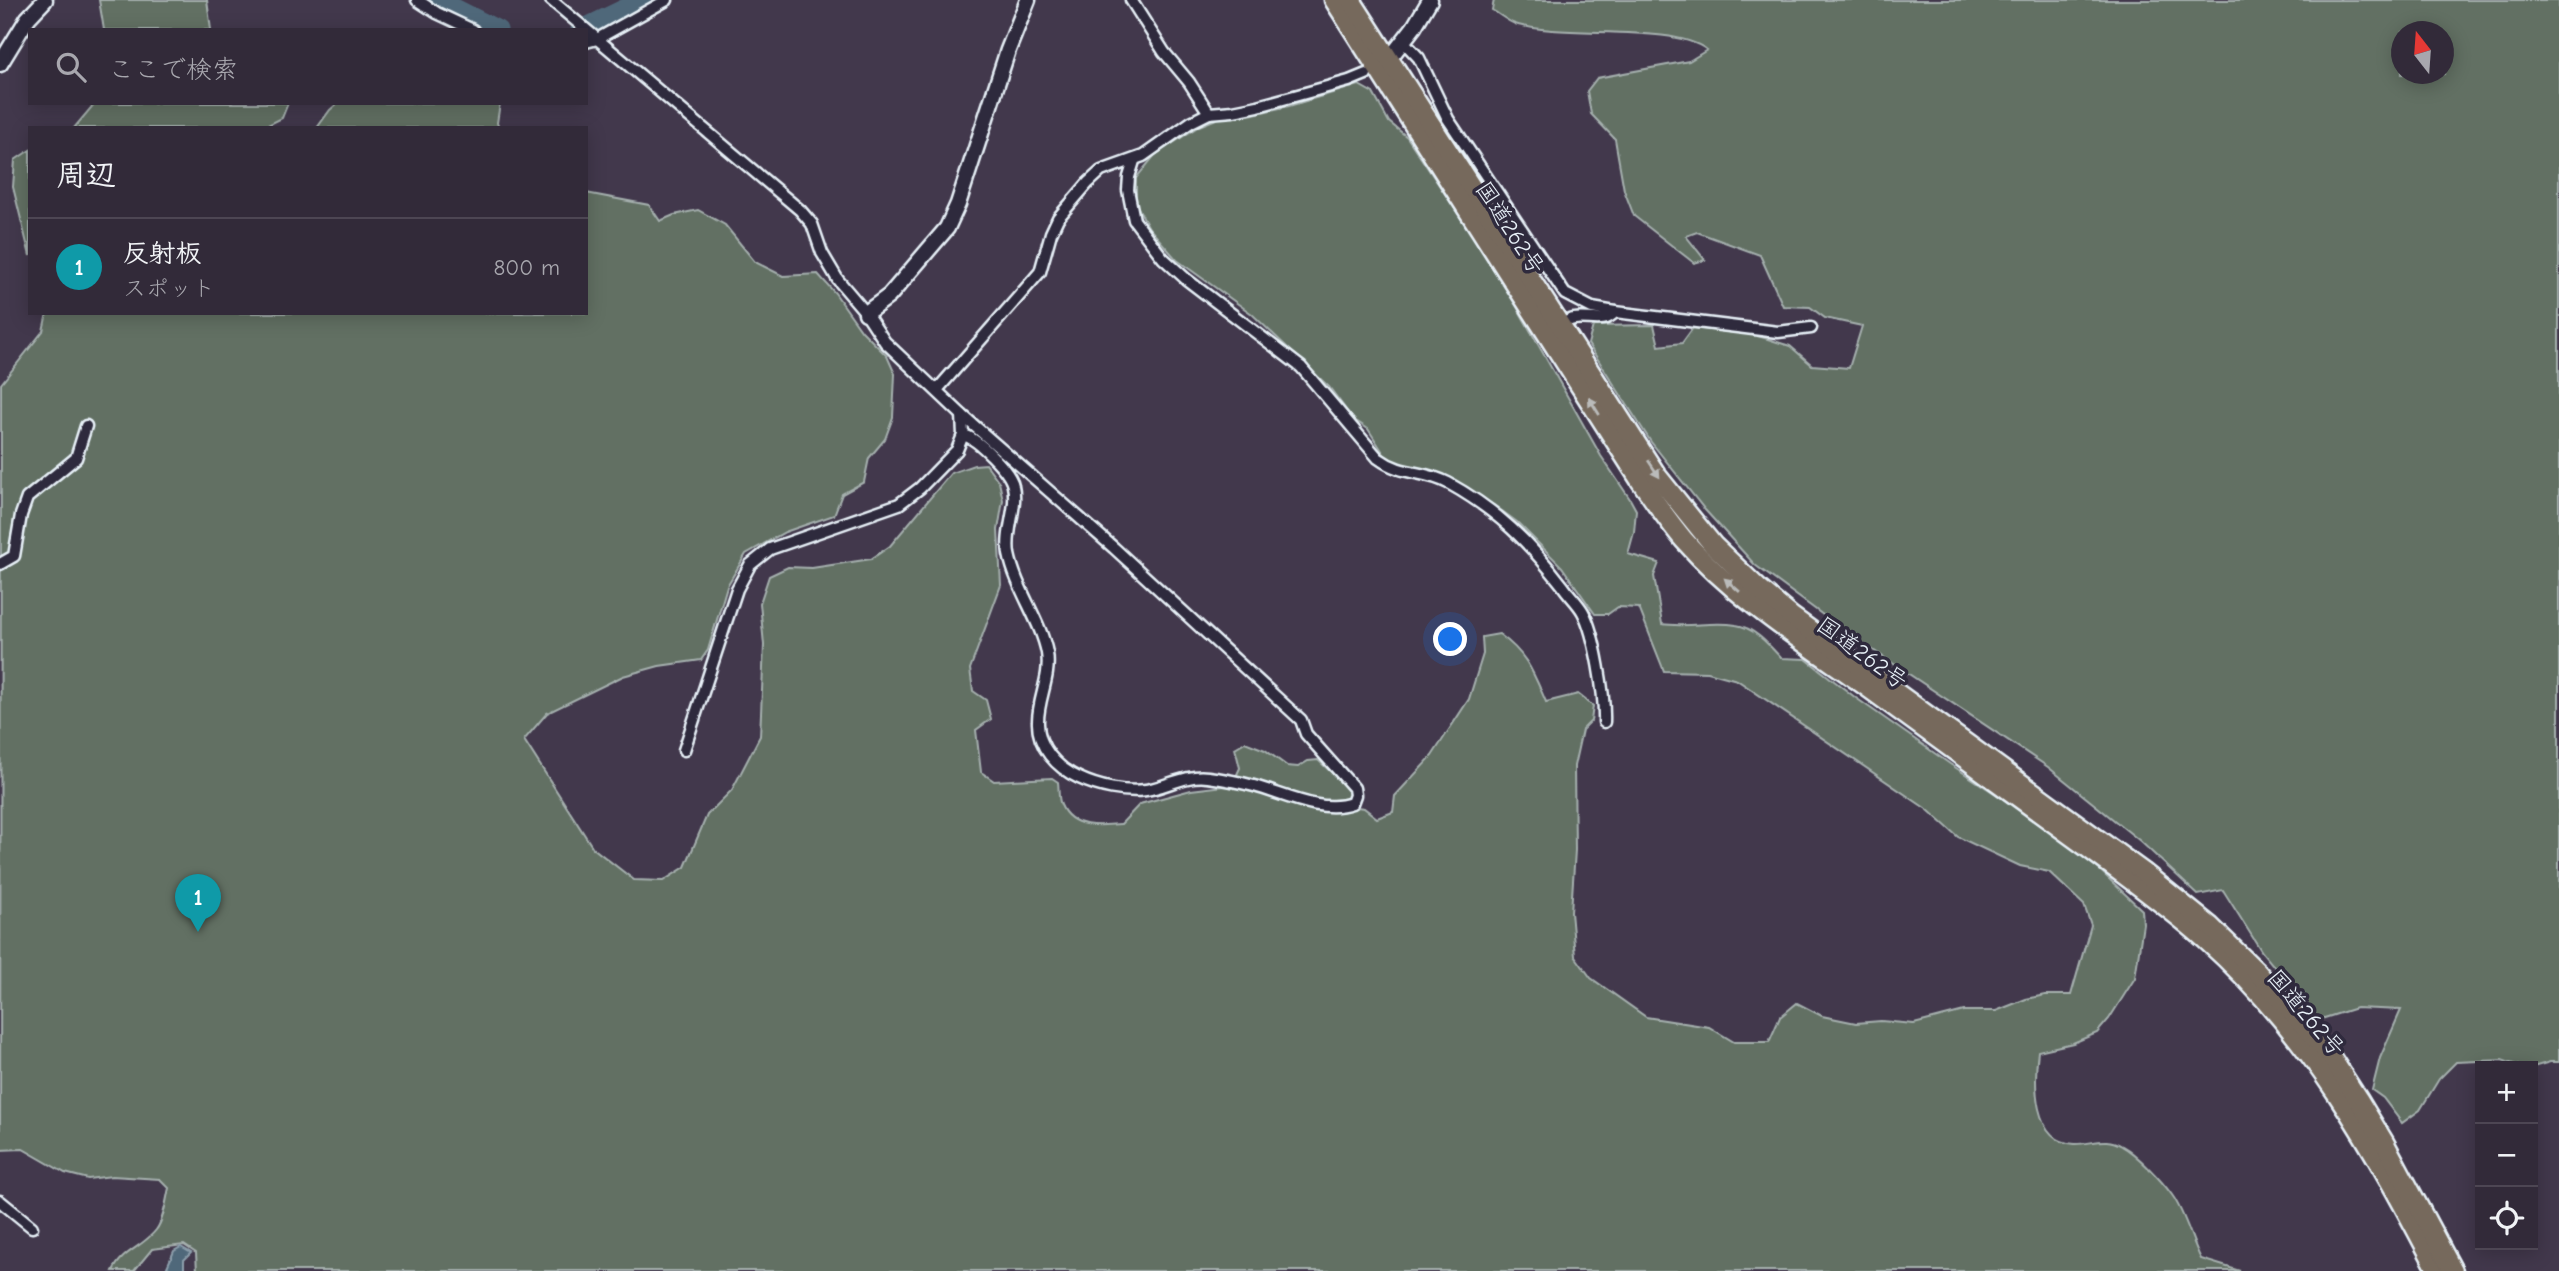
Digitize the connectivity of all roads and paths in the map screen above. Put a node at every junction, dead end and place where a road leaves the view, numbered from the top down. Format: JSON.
{"nodes":[{"id":1,"x":45,"y":0,"type":"edge"},
{"id":2,"x":417,"y":0,"type":"edge"},
{"id":3,"x":551,"y":0,"type":"edge"},
{"id":4,"x":667,"y":0,"type":"edge"},
{"id":5,"x":1028,"y":0,"type":"edge"},
{"id":6,"x":1131,"y":0,"type":"edge"},
{"id":7,"x":1334,"y":0,"type":"edge"},
{"id":8,"x":1351,"y":0,"type":"edge"},
{"id":9,"x":1430,"y":0,"type":"edge"},
{"id":10,"x":469,"y":28,"type":"edge"},
{"id":11,"x":583,"y":28,"type":"edge"},
{"id":12,"x":593,"y":39,"type":"edge"},
{"id":13,"x":1404,"y":42,"type":"junction"},
{"id":14,"x":1393,"y":54,"type":"dead end"},
{"id":15,"x":0,"y":64,"type":"edge"},
{"id":16,"x":1366,"y":74,"type":"dead end"},
{"id":17,"x":1209,"y":113,"type":"junction"},
{"id":18,"x":1134,"y":161,"type":"junction"},
{"id":19,"x":1615,"y":312,"type":"junction"},
{"id":20,"x":866,"y":313,"type":"junction"},
{"id":21,"x":1554,"y":328,"type":"junction"},
{"id":22,"x":1811,"y":328,"type":"dead end"},
{"id":23,"x":937,"y":390,"type":"junction"},
{"id":24,"x":962,"y":415,"type":"junction"},
{"id":25,"x":86,"y":426,"type":"dead end"},
{"id":26,"x":962,"y":435,"type":"junction"},
{"id":27,"x":0,"y":564,"type":"edge"},
{"id":28,"x":1604,"y":722,"type":"dead end"},
{"id":29,"x":684,"y":750,"type":"dead end"},
{"id":30,"x":0,"y":1201,"type":"edge"},
{"id":31,"x":32,"y":1227,"type":"dead end"},
{"id":32,"x":2438,"y":1271,"type":"edge"},
{"id":33,"x":2453,"y":1271,"type":"edge"}],
"edges":[{"from":1,"to":15,"type":"street"},
{"from":2,"to":10,"type":"street"},
{"from":3,"to":11,"type":"street"},
{"from":4,"to":12,"type":"street"},
{"from":5,"to":20,"type":"street"},
{"from":6,"to":17,"type":"street"},
{"from":7,"to":21,"type":"highway","name":"国道262号"},
{"from":8,"to":21,"type":"highway","name":"国道262号"},
{"from":9,"to":13,"type":"street"},
{"from":12,"to":20,"type":"street"},
{"from":13,"to":14,"type":"street"},
{"from":13,"to":19,"type":"street"},
{"from":16,"to":17,"type":"street"},
{"from":17,"to":18,"type":"street"},
{"from":18,"to":23,"type":"street"},
{"from":18,"to":28,"type":"street"},
{"from":19,"to":21,"type":"street"},
{"from":19,"to":22,"type":"street"},
{"from":20,"to":23,"type":"street"},
{"from":32,"to":21,"type":"highway","name":"国道262号","one_way":true},
{"from":21,"to":33,"type":"highway","name":"国道262号","one_way":true},
{"from":23,"to":24,"type":"street"},
{"from":24,"to":26,"type":"street"},
{"from":24,"to":26,"type":"street"},
{"from":25,"to":27,"type":"street"},
{"from":26,"to":29,"type":"street"},
{"from":30,"to":31,"type":"street"}]}
